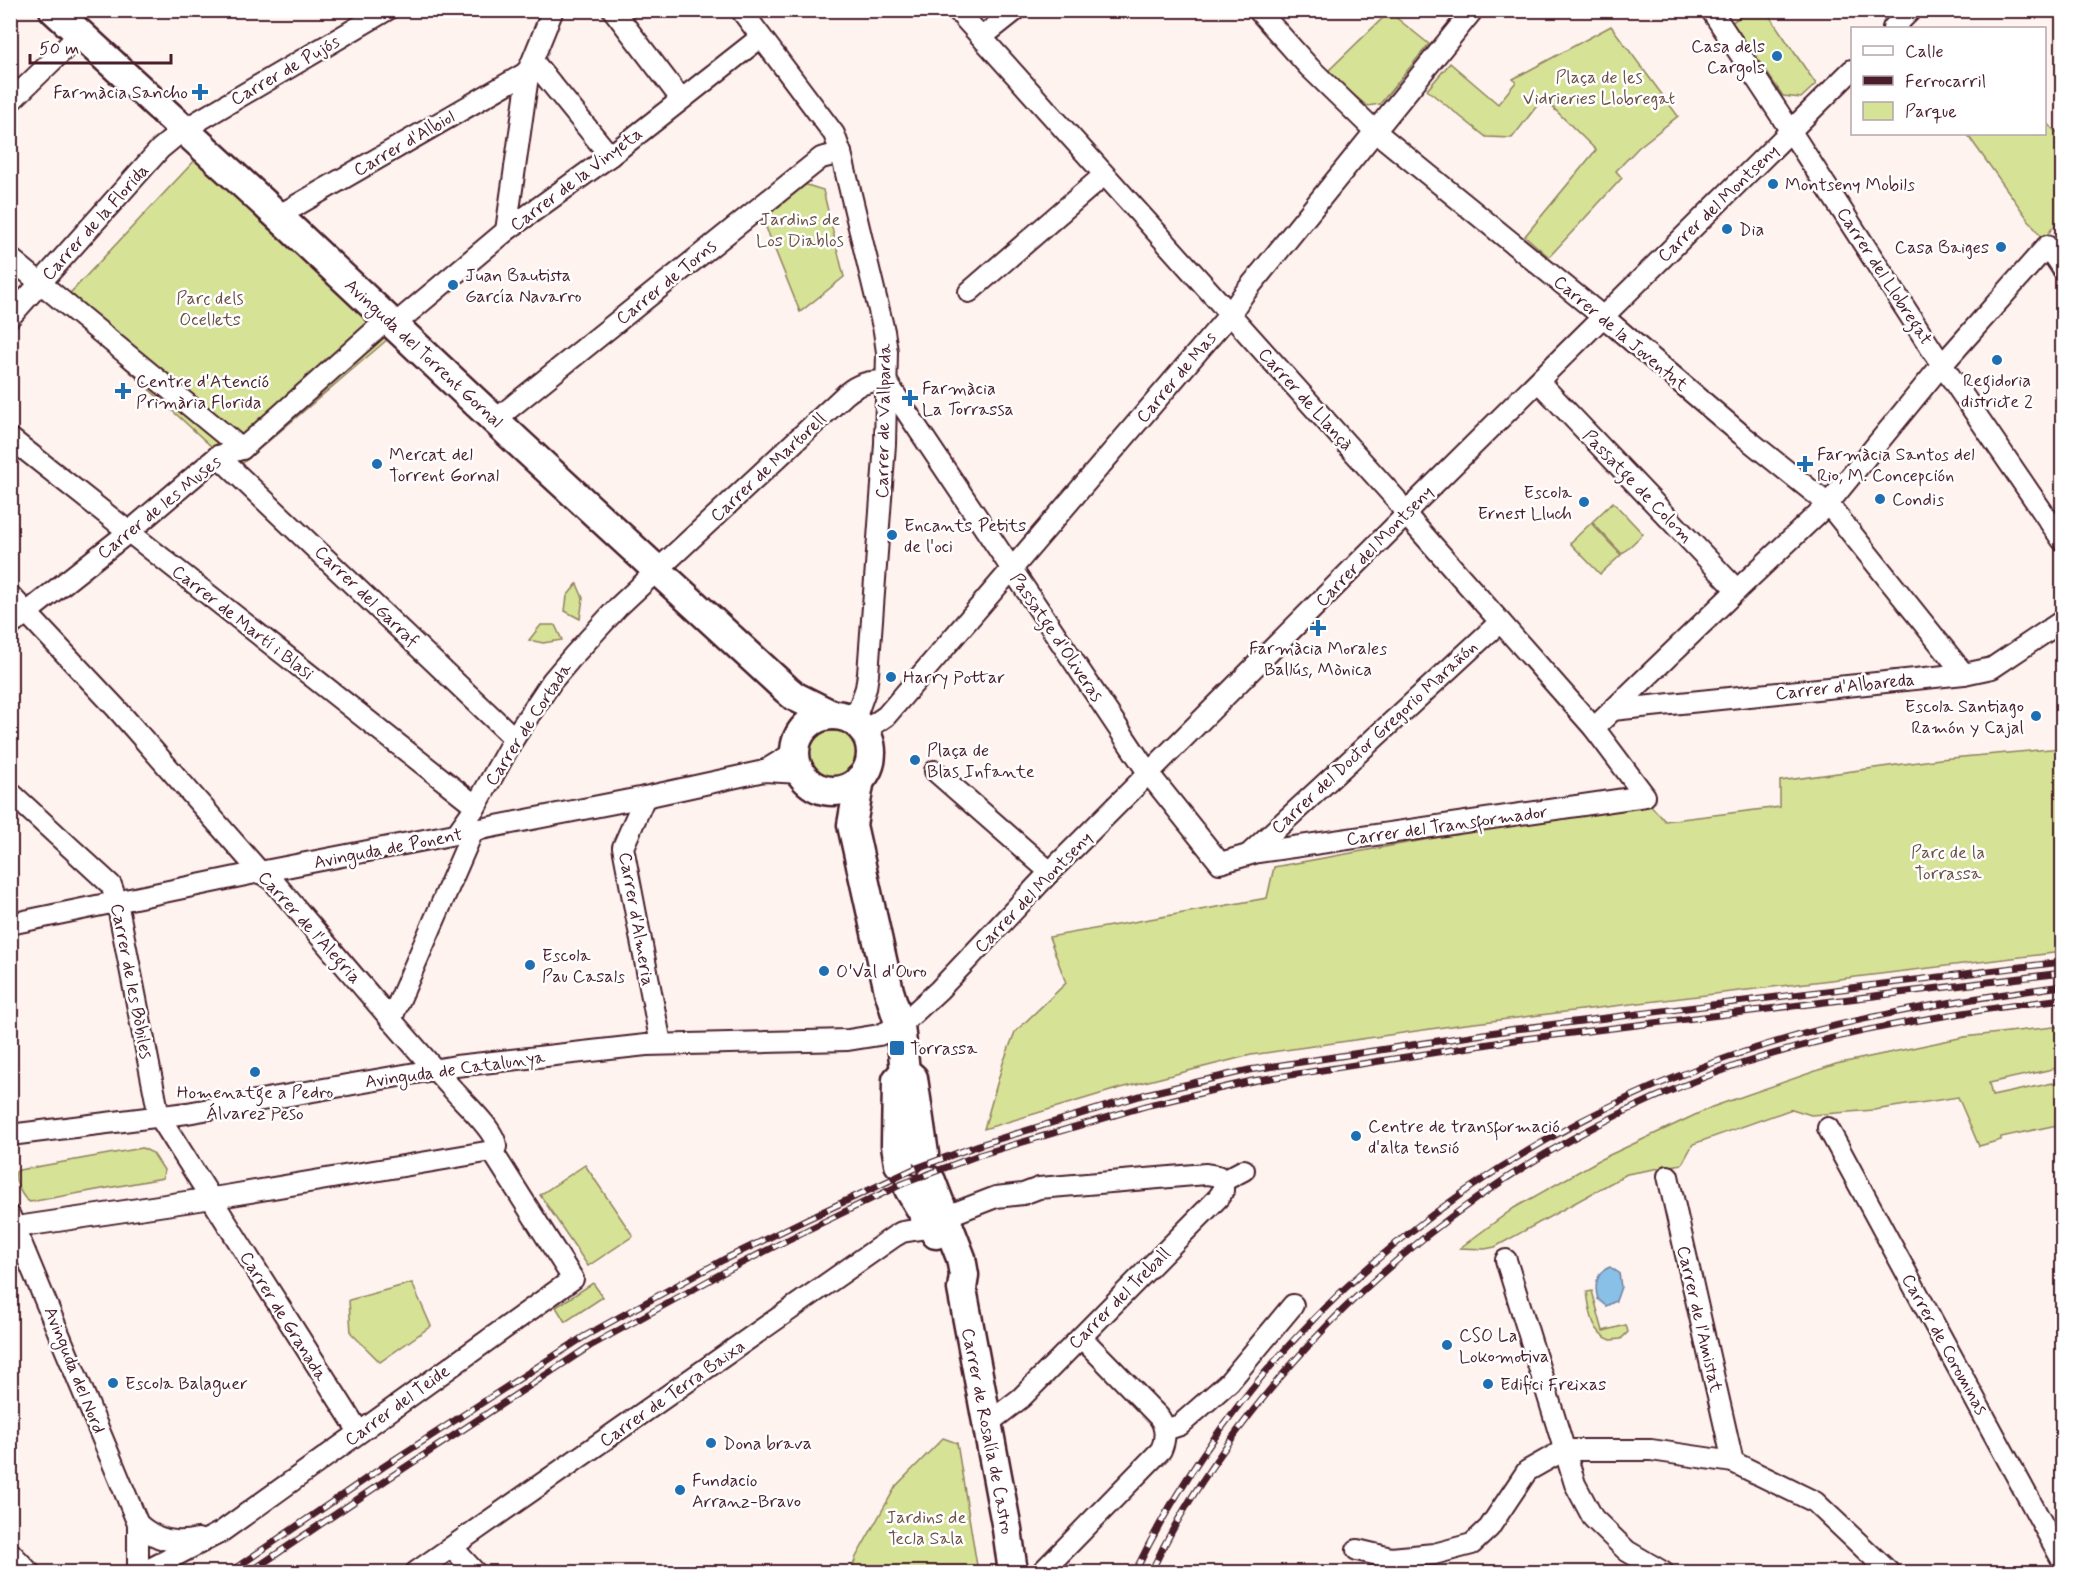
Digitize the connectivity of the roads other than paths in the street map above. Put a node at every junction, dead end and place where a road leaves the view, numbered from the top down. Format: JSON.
{"nodes":[{"id":1,"x":387,"y":10,"type":"edge"},
{"id":2,"x":553,"y":10,"type":"edge"},
{"id":3,"x":613,"y":10,"type":"edge"},
{"id":4,"x":741,"y":10,"type":"edge"},
{"id":5,"x":957,"y":10,"type":"edge"},
{"id":6,"x":1016,"y":10,"type":"edge"},
{"id":7,"x":1258,"y":10,"type":"edge"},
{"id":8,"x":1473,"y":10,"type":"edge"},
{"id":9,"x":1711,"y":10,"type":"edge"},
{"id":10,"x":56,"y":11,"type":"edge"},
{"id":11,"x":80,"y":34,"type":"junction"},
{"id":12,"x":761,"y":37,"type":"junction"},
{"id":13,"x":982,"y":37,"type":"junction"},
{"id":14,"x":531,"y":65,"type":"junction"},
{"id":15,"x":1851,"y":71,"type":"edge"},
{"id":16,"x":681,"y":99,"type":"junction"},
{"id":17,"x":10,"y":102,"type":"edge"},
{"id":18,"x":183,"y":130,"type":"junction"},
{"id":19,"x":1376,"y":132,"type":"junction"},
{"id":20,"x":1792,"y":132,"type":"junction"},
{"id":21,"x":841,"y":153,"type":"junction"},
{"id":22,"x":610,"y":156,"type":"junction"},
{"id":23,"x":1104,"y":175,"type":"junction"},
{"id":24,"x":278,"y":216,"type":"junction"},
{"id":25,"x":506,"y":231,"type":"junction"},
{"id":26,"x":10,"y":258,"type":"edge"},
{"id":27,"x":2062,"y":268,"type":"edge"},
{"id":28,"x":40,"y":282,"type":"junction"},
{"id":29,"x":969,"y":292,"type":"dead end"},
{"id":30,"x":1230,"y":314,"type":"junction"},
{"id":31,"x":1602,"y":317,"type":"junction"},
{"id":32,"x":10,"y":318,"type":"edge"},
{"id":33,"x":391,"y":322,"type":"junction"},
{"id":34,"x":1942,"y":365,"type":"junction"},
{"id":35,"x":886,"y":381,"type":"junction"},
{"id":36,"x":1539,"y":382,"type":"junction"},
{"id":37,"x":495,"y":420,"type":"junction"},
{"id":38,"x":10,"y":438,"type":"edge"},
{"id":39,"x":242,"y":449,"type":"junction"},
{"id":40,"x":218,"y":456,"type":"junction"},
{"id":41,"x":1828,"y":504,"type":"junction"},
{"id":42,"x":1406,"y":515,"type":"junction"},
{"id":43,"x":130,"y":531,"type":"junction"},
{"id":44,"x":2062,"y":540,"type":"edge"},
{"id":45,"x":1011,"y":568,"type":"junction"},
{"id":46,"x":657,"y":569,"type":"junction"},
{"id":47,"x":1737,"y":590,"type":"junction"},
{"id":48,"x":10,"y":595,"type":"edge"},
{"id":49,"x":28,"y":612,"type":"junction"},
{"id":50,"x":2062,"y":621,"type":"edge"},
{"id":51,"x":1500,"y":622,"type":"junction"},
{"id":52,"x":10,"y":626,"type":"edge"},
{"id":53,"x":1964,"y":674,"type":"junction"},
{"id":54,"x":794,"y":696,"type":"junction"},
{"id":55,"x":1612,"y":710,"type":"junction"},
{"id":56,"x":850,"y":722,"type":"junction"},
{"id":57,"x":1594,"y":728,"type":"junction"},
{"id":58,"x":514,"y":738,"type":"junction"},
{"id":59,"x":798,"y":756,"type":"junction"},
{"id":60,"x":935,"y":771,"type":"dead end"},
{"id":61,"x":1149,"y":774,"type":"junction"},
{"id":62,"x":860,"y":779,"type":"junction"},
{"id":63,"x":826,"y":790,"type":"junction"},
{"id":64,"x":10,"y":792,"type":"edge"},
{"id":65,"x":645,"y":797,"type":"junction"},
{"id":66,"x":1634,"y":799,"type":"joint"},
{"id":67,"x":476,"y":806,"type":"junction"},
{"id":68,"x":852,"y":825,"type":"junction"},
{"id":69,"x":465,"y":832,"type":"junction"},
{"id":70,"x":1249,"y":854,"type":"junction"},
{"id":71,"x":260,"y":872,"type":"junction"},
{"id":72,"x":1050,"y":872,"type":"junction"},
{"id":73,"x":117,"y":902,"type":"junction"},
{"id":74,"x":10,"y":924,"type":"edge"},
{"id":75,"x":391,"y":1020,"type":"junction"},
{"id":76,"x":900,"y":1026,"type":"junction"},
{"id":77,"x":661,"y":1044,"type":"junction"},
{"id":78,"x":435,"y":1069,"type":"junction"},
{"id":79,"x":159,"y":1116,"type":"junction"},
{"id":80,"x":1828,"y":1128,"type":"dead end"},
{"id":81,"x":10,"y":1135,"type":"edge"},
{"id":82,"x":492,"y":1151,"type":"junction"},
{"id":83,"x":1244,"y":1170,"type":"dead end"},
{"id":84,"x":1668,"y":1176,"type":"dead end"},
{"id":85,"x":1222,"y":1181,"type":"junction"},
{"id":86,"x":210,"y":1199,"type":"junction"},
{"id":87,"x":938,"y":1222,"type":"junction"},
{"id":88,"x":12,"y":1224,"type":"edge"},
{"id":89,"x":1506,"y":1260,"type":"dead end"},
{"id":90,"x":573,"y":1279,"type":"joint"},
{"id":91,"x":1293,"y":1305,"type":"dead end"},
{"id":92,"x":1081,"y":1337,"type":"junction"},
{"id":93,"x":987,"y":1424,"type":"junction"},
{"id":94,"x":1165,"y":1430,"type":"junction"},
{"id":95,"x":359,"y":1432,"type":"junction"},
{"id":96,"x":1564,"y":1450,"type":"junction"},
{"id":97,"x":1733,"y":1462,"type":"junction"},
{"id":98,"x":138,"y":1524,"type":"junction"},
{"id":99,"x":221,"y":1533,"type":"junction"},
{"id":100,"x":452,"y":1547,"type":"junction"},
{"id":101,"x":1357,"y":1550,"type":"dead end"},
{"id":102,"x":10,"y":1552,"type":"edge"},
{"id":103,"x":2062,"y":1560,"type":"edge"},
{"id":104,"x":28,"y":1572,"type":"edge"},
{"id":105,"x":138,"y":1572,"type":"edge"},
{"id":106,"x":144,"y":1572,"type":"edge"},
{"id":107,"x":416,"y":1572,"type":"edge"},
{"id":108,"x":475,"y":1572,"type":"edge"},
{"id":109,"x":1013,"y":1572,"type":"edge"},
{"id":110,"x":1042,"y":1572,"type":"edge"},
{"id":111,"x":1663,"y":1572,"type":"edge"},
{"id":112,"x":1889,"y":1572,"type":"edge"}],
"edges":[{"from":1,"to":18,"type":"street","name":"Carrer de Pujós"},
{"from":2,"to":14,"type":"street"},
{"from":3,"to":16,"type":"street"},
{"from":4,"to":12,"type":"street","name":"Carrer de Vallparda"},
{"from":5,"to":13,"type":"street","name":"Carrer de Llançà"},
{"from":6,"to":13,"type":"street"},
{"from":7,"to":19,"type":"street","name":"Carrer de la Joventut"},
{"from":8,"to":19,"type":"street","name":"Carrer de Mas"},
{"from":9,"to":20,"type":"street","name":"Carrer del Llobregat"},
{"from":10,"to":11,"type":"street","name":"Avinguda del Torrent Gornal"},
{"from":11,"to":17,"type":"street"},
{"from":11,"to":18,"type":"street","name":"Avinguda del Torrent Gornal"},
{"from":12,"to":16,"type":"street","name":"Carrer de la Vinyeta"},
{"from":12,"to":21,"type":"street","name":"Carrer de Vallparda"},
{"from":13,"to":23,"type":"street","name":"Carrer de Llançà"},
{"from":14,"to":22,"type":"street"},
{"from":14,"to":24,"type":"street","name":"Carrer d'Albiol"},
{"from":14,"to":25,"type":"street"},
{"from":15,"to":20,"type":"street","name":"Carrer del Montseny"},
{"from":16,"to":22,"type":"street","name":"Carrer de la Vinyeta"},
{"from":18,"to":24,"type":"street","name":"Avinguda del Torrent Gornal"},
{"from":18,"to":28,"type":"street","name":"Carrer de la Florida"},
{"from":19,"to":30,"type":"street","name":"Carrer de Mas"},
{"from":19,"to":31,"type":"street","name":"Carrer de la Joventut"},
{"from":20,"to":31,"type":"street","name":"Carrer del Montseny"},
{"from":20,"to":34,"type":"street","name":"Carrer del Llobregat"},
{"from":21,"to":35,"type":"street","name":"Carrer de Vallparda"},
{"from":21,"to":37,"type":"street","name":"Carrer de Torns"},
{"from":22,"to":25,"type":"street","name":"Carrer de la Vinyeta"},
{"from":23,"to":29,"type":"street"},
{"from":23,"to":30,"type":"street","name":"Carrer de Llançà"},
{"from":24,"to":33,"type":"street","name":"Avinguda del Torrent Gornal"},
{"from":25,"to":33,"type":"street","name":"Carrer de la Vinyeta"},
{"from":26,"to":28,"type":"street"},
{"from":27,"to":34,"type":"street"},
{"from":28,"to":32,"type":"street","name":"Carrer de la Florida"},
{"from":28,"to":39,"type":"street"},
{"from":30,"to":42,"type":"street","name":"Carrer de Llançà"},
{"from":30,"to":45,"type":"street","name":"Carrer de Mas"},
{"from":31,"to":36,"type":"street","name":"Carrer del Montseny"},
{"from":31,"to":41,"type":"street","name":"Carrer de la Joventut"},
{"from":33,"to":37,"type":"street","name":"Avinguda del Torrent Gornal"},
{"from":33,"to":39,"type":"street","name":"Carrer de les Muses"},
{"from":34,"to":41,"type":"street"},
{"from":34,"to":44,"type":"street","name":"Carrer del Llobregat"},
{"from":35,"to":45,"type":"street","name":"Passatge d'Oliveras"},
{"from":35,"to":46,"type":"street","name":"Carrer de Martorell"},
{"from":35,"to":56,"type":"street","name":"Carrer de Vallparda"},
{"from":36,"to":42,"type":"street","name":"Carrer del Montseny"},
{"from":36,"to":47,"type":"street","name":"Passatge de Colom"},
{"from":37,"to":46,"type":"street","name":"Avinguda del Torrent Gornal"},
{"from":38,"to":43,"type":"street","name":"Carrer de Martí i Blasi"},
{"from":39,"to":40,"type":"street","name":"Carrer de les Muses"},
{"from":40,"to":43,"type":"street","name":"Carrer de les Muses"},
{"from":40,"to":58,"type":"street","name":"Carrer del Garraf"},
{"from":41,"to":47,"type":"street"},
{"from":41,"to":53,"type":"street","name":"Carrer de la Joventut"},
{"from":42,"to":51,"type":"street","name":"Carrer de Llançà"},
{"from":42,"to":61,"type":"street","name":"Carrer del Montseny"},
{"from":43,"to":49,"type":"street","name":"Carrer de les Muses"},
{"from":43,"to":67,"type":"street","name":"Carrer de Martí i Blasi"},
{"from":45,"to":56,"type":"street","name":"Carrer de Mas"},
{"from":45,"to":61,"type":"street","name":"Passatge d'Oliveras"},
{"from":46,"to":54,"type":"street","name":"Avinguda del Torrent Gornal"},
{"from":46,"to":58,"type":"street","name":"Carrer de Cortada"},
{"from":47,"to":55,"type":"street"},
{"from":48,"to":49,"type":"street","name":"Carrer de l'Alegria"},
{"from":49,"to":52,"type":"street","name":"Carrer de les Muses"},
{"from":49,"to":71,"type":"street","name":"Carrer de l'Alegria"},
{"from":50,"to":53,"type":"street","name":"Carrer d'Albareda"},
{"from":51,"to":57,"type":"street","name":"Carrer de Llançà"},
{"from":51,"to":70,"type":"street","name":"Carrer del Doctor Gregorio Marañón"},
{"from":53,"to":55,"type":"street","name":"Carrer d'Albareda"},
{"from":54,"to":56,"type":"street","name":"Avinguda del Torrent Gornal"},
{"from":54,"to":59,"type":"street"},
{"from":55,"to":57,"type":"street"},
{"from":56,"to":59,"type":"street"},
{"from":56,"to":62,"type":"street"},
{"from":57,"to":66,"type":"street","name":"Carrer de Llançà"},
{"from":58,"to":67,"type":"street","name":"Carrer de Cortada"},
{"from":59,"to":63,"type":"street"},
{"from":59,"to":65,"type":"street","name":"Avinguda de Ponent"},
{"from":60,"to":72,"type":"street"},
{"from":61,"to":70,"type":"street","name":"Passatge d'Oliveras"},
{"from":61,"to":72,"type":"street","name":"Carrer del Montseny"},
{"from":62,"to":63,"type":"street"},
{"from":62,"to":68,"type":"street"},
{"from":63,"to":68,"type":"street"},
{"from":64,"to":73,"type":"street","name":"Carrer de les Bòbiles"},
{"from":65,"to":69,"type":"street","name":"Avinguda de Ponent"},
{"from":65,"to":77,"type":"street","name":"Carrer d'Almeria"},
{"from":66,"to":70,"type":"street","name":"Carrer del Transformador"},
{"from":67,"to":69,"type":"street","name":"Carrer de Cortada"},
{"from":68,"to":76,"type":"street"},
{"from":69,"to":71,"type":"street","name":"Avinguda de Ponent"},
{"from":69,"to":75,"type":"street","name":"Carrer de Cortada"},
{"from":71,"to":73,"type":"street","name":"Avinguda de Ponent"},
{"from":71,"to":75,"type":"street","name":"Carrer de l'Alegria"},
{"from":72,"to":76,"type":"street","name":"Carrer del Montseny"},
{"from":73,"to":74,"type":"street","name":"Avinguda de Ponent"},
{"from":73,"to":79,"type":"street","name":"Carrer de les Bòbiles"},
{"from":75,"to":78,"type":"street","name":"Carrer de l'Alegria"},
{"from":76,"to":77,"type":"street","name":"Avinguda de Catalunya"},
{"from":76,"to":87,"type":"street","name":"Carrer de Rosalía de Castro"},
{"from":77,"to":78,"type":"street","name":"Avinguda de Catalunya"},
{"from":78,"to":79,"type":"street","name":"Avinguda de Catalunya"},
{"from":78,"to":82,"type":"street","name":"Carrer de l'Alegria"},
{"from":79,"to":81,"type":"street","name":"Avinguda de Catalunya"},
{"from":79,"to":86,"type":"street","name":"Carrer de les Bòbiles"},
{"from":80,"to":103,"type":"street","name":"Carrer de Corominas"},
{"from":82,"to":86,"type":"street"},
{"from":82,"to":90,"type":"street","name":"Carrer de l'Alegria"},
{"from":83,"to":85,"type":"street"},
{"from":84,"to":97,"type":"street","name":"Carrer de l'Amistat"},
{"from":85,"to":87,"type":"street","name":"Carrer de Terra Baixa"},
{"from":85,"to":92,"type":"street","name":"Carrer del Treball"},
{"from":86,"to":88,"type":"street"},
{"from":86,"to":95,"type":"street","name":"Carrer de Granada"},
{"from":87,"to":93,"type":"street","name":"Carrer de Rosalía de Castro"},
{"from":87,"to":100,"type":"street","name":"Carrer de Terra Baixa"},
{"from":88,"to":98,"type":"street","name":"Avinguda del Nord"},
{"from":89,"to":96,"type":"street"},
{"from":90,"to":95,"type":"street","name":"Carrer del Teide"},
{"from":91,"to":94,"type":"street"},
{"from":92,"to":93,"type":"street","name":"Carrer del Treball"},
{"from":92,"to":94,"type":"street"},
{"from":93,"to":109,"type":"street","name":"Carrer de Rosalía de Castro"},
{"from":94,"to":110,"type":"street"},
{"from":95,"to":99,"type":"street","name":"Carrer del Teide"},
{"from":96,"to":97,"type":"street"},
{"from":96,"to":101,"type":"street"},
{"from":96,"to":111,"type":"street"},
{"from":97,"to":112,"type":"street"},
{"from":98,"to":99,"type":"street","name":"Carrer del Teide"},
{"from":98,"to":105,"type":"street","name":"Avinguda del Nord"},
{"from":99,"to":106,"type":"street","name":"Carrer del Teide"},
{"from":100,"to":107,"type":"street","name":"Carrer de Terra Baixa"},
{"from":100,"to":108,"type":"street"},
{"from":102,"to":104,"type":"street"}]}
